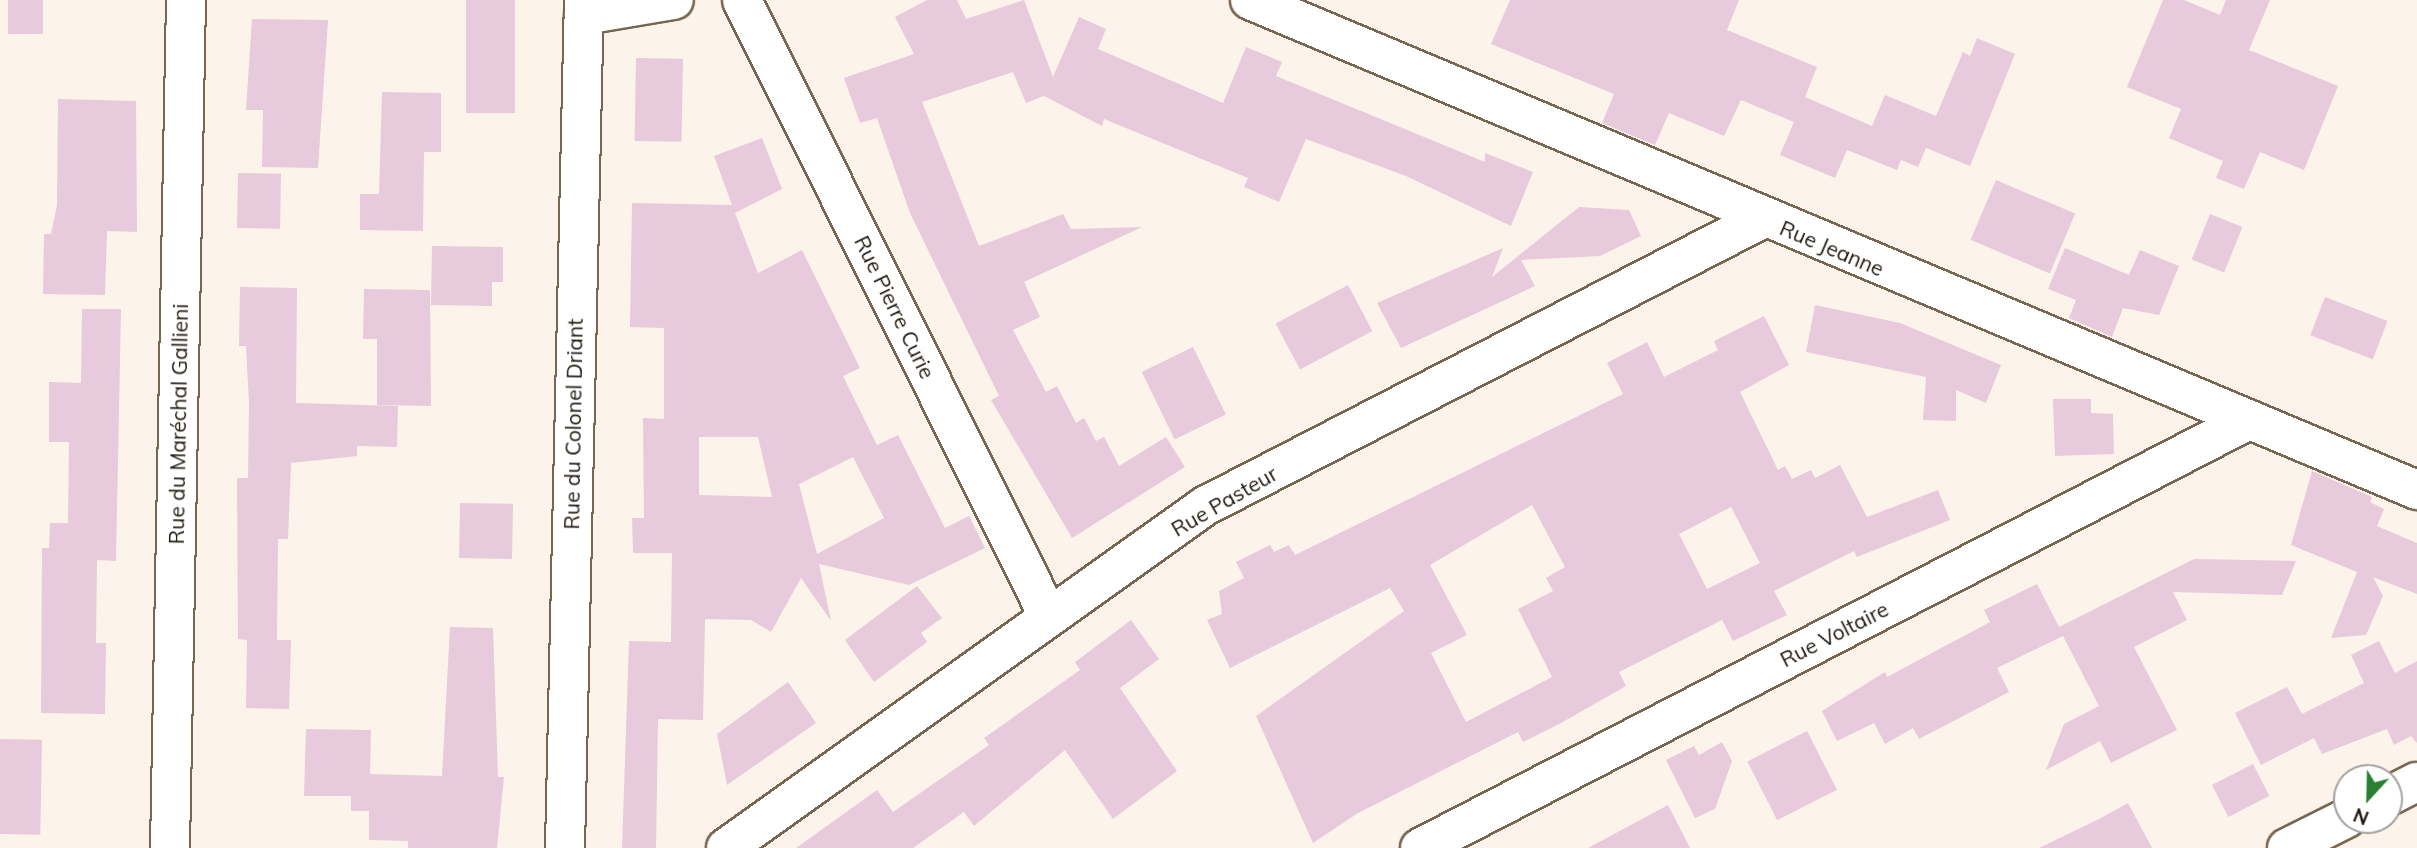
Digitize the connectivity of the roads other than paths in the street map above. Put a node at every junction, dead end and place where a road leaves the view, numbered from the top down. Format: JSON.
{"nodes":[{"id":1,"x":186,"y":0,"type":"edge"},
{"id":2,"x":674,"y":0,"type":"edge"},
{"id":3,"x":742,"y":0,"type":"edge"},
{"id":4,"x":1250,"y":0,"type":"edge"},
{"id":5,"x":584,"y":7,"type":"edge"},
{"id":6,"x":1762,"y":219,"type":"junction"},
{"id":7,"x":2247,"y":421,"type":"junction"},
{"id":8,"x":2417,"y":490,"type":"edge"},
{"id":9,"x":1048,"y":615,"type":"junction"},
{"id":10,"x":2333,"y":825,"type":"edge"},
{"id":11,"x":170,"y":848,"type":"edge"},
{"id":12,"x":565,"y":848,"type":"edge"},
{"id":13,"x":726,"y":848,"type":"edge"},
{"id":14,"x":1420,"y":848,"type":"edge"},
{"id":15,"x":2287,"y":848,"type":"edge"}],
"edges":[{"from":1,"to":11,"type":"street","name":"Rue du Maréchal Gallieni"},
{"from":2,"to":5,"type":"street"},
{"from":3,"to":9,"type":"street","name":"Rue Pierre Curie"},
{"from":4,"to":6,"type":"street","name":"Rue Jeanne"},
{"from":5,"to":12,"type":"street","name":"Rue du Colonel Driant"},
{"from":6,"to":7,"type":"street","name":"Rue Jeanne"},
{"from":6,"to":9,"type":"street","name":"Rue Pasteur"},
{"from":7,"to":8,"type":"street","name":"Rue Jeanne"},
{"from":7,"to":14,"type":"street","name":"Rue Voltaire"},
{"from":9,"to":13,"type":"street","name":"Rue Pasteur"},
{"from":10,"to":15,"type":"street"}]}
